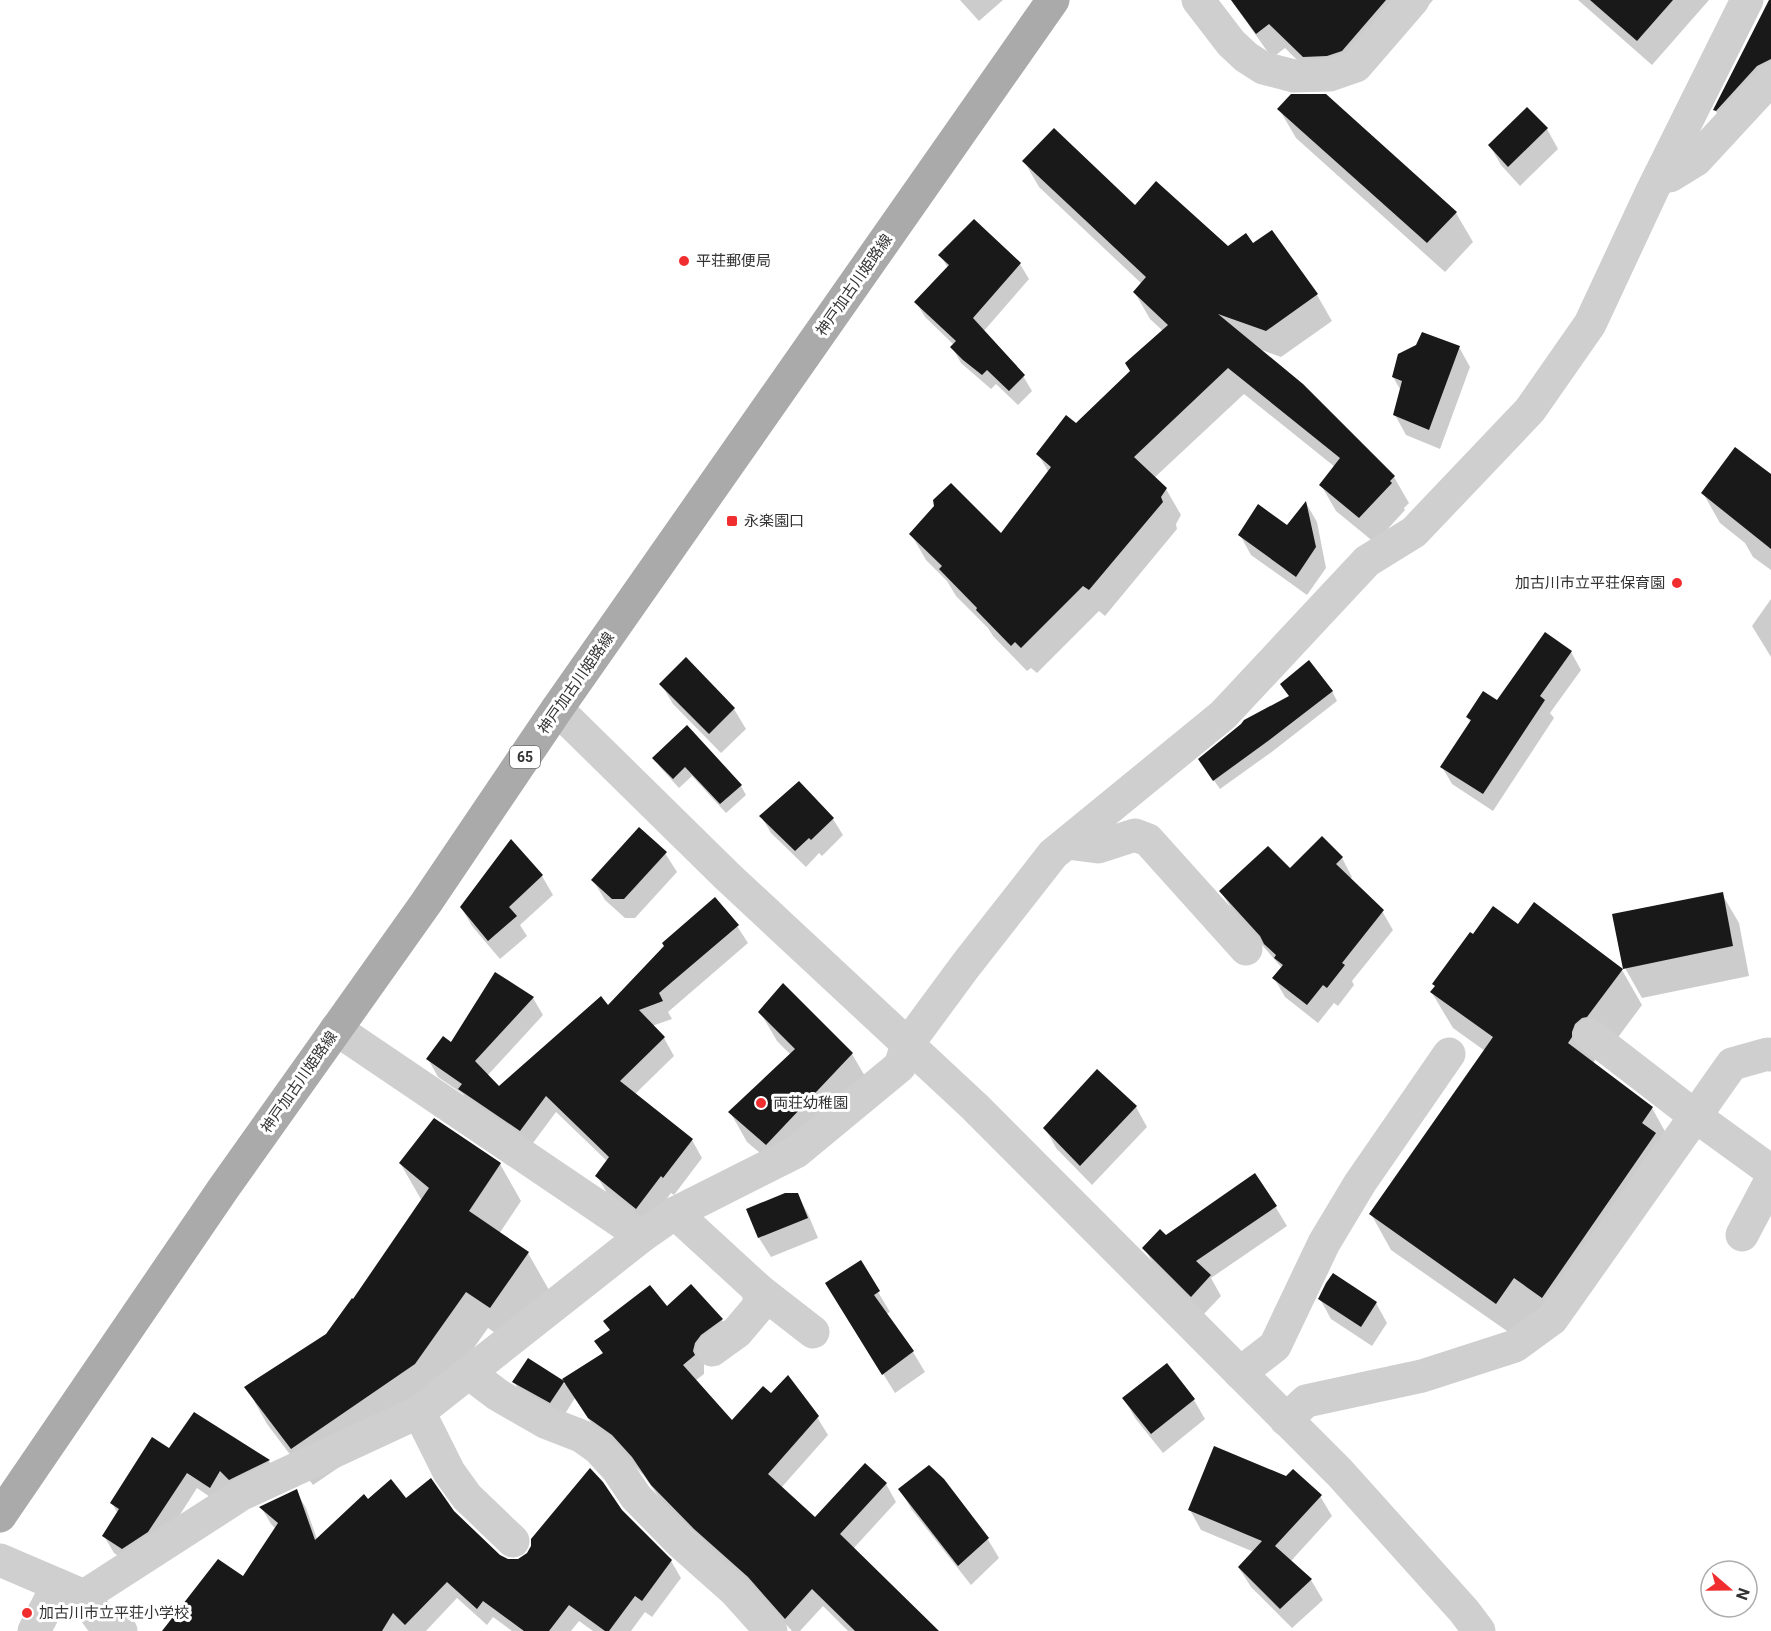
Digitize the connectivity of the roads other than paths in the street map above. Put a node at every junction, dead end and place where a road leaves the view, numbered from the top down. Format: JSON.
{"nodes":[{"id":1,"x":1053,"y":0,"type":"edge"},
{"id":2,"x":1198,"y":0,"type":"edge"},
{"id":3,"x":1413,"y":0,"type":"edge"},
{"id":4,"x":1747,"y":0,"type":"edge"},
{"id":5,"x":1771,"y":79,"type":"edge"},
{"id":6,"x":1660,"y":175,"type":"junction"},
{"id":7,"x":557,"y":709,"type":"junction"},
{"id":8,"x":1067,"y":843,"type":"junction"},
{"id":9,"x":1246,"y":949,"type":"dead end"},
{"id":10,"x":336,"y":1029,"type":"junction"},
{"id":11,"x":1590,"y":1035,"type":"dead end"},
{"id":12,"x":907,"y":1045,"type":"junction"},
{"id":13,"x":1449,"y":1054,"type":"dead end"},
{"id":14,"x":1771,"y":1055,"type":"edge"},
{"id":15,"x":1695,"y":1116,"type":"junction"},
{"id":16,"x":1771,"y":1171,"type":"edge"},
{"id":17,"x":1771,"y":1180,"type":"edge"},
{"id":18,"x":675,"y":1213,"type":"junction"},
{"id":19,"x":1742,"y":1235,"type":"dead end"},
{"id":20,"x":642,"y":1236,"type":"junction"},
{"id":21,"x":759,"y":1290,"type":"junction"},
{"id":22,"x":813,"y":1332,"type":"dead end"},
{"id":23,"x":712,"y":1350,"type":"dead end"},
{"id":24,"x":469,"y":1373,"type":"junction"},
{"id":25,"x":1240,"y":1373,"type":"junction"},
{"id":26,"x":419,"y":1412,"type":"junction"},
{"id":27,"x":1286,"y":1420,"type":"junction"},
{"id":28,"x":0,"y":1516,"type":"edge"},
{"id":29,"x":513,"y":1541,"type":"dead end"},
{"id":30,"x":0,"y":1560,"type":"edge"},
{"id":31,"x":71,"y":1591,"type":"junction"},
{"id":32,"x":34,"y":1631,"type":"edge"},
{"id":33,"x":121,"y":1631,"type":"edge"},
{"id":34,"x":771,"y":1631,"type":"edge"},
{"id":35,"x":1479,"y":1631,"type":"edge"}],
"edges":[{"from":1,"to":7,"type":"main road","name":"神戸加古川姫路線","number":"65"},
{"from":2,"to":3,"type":"street"},
{"from":4,"to":6,"type":"street"},
{"from":5,"to":6,"type":"street"},
{"from":6,"to":8,"type":"street"},
{"from":7,"to":10,"type":"main road","name":"神戸加古川姫路線","number":"65"},
{"from":7,"to":12,"type":"street"},
{"from":8,"to":9,"type":"street"},
{"from":8,"to":12,"type":"street"},
{"from":10,"to":20,"type":"street"},
{"from":10,"to":28,"type":"main road","name":"神戸加古川姫路線","number":"65"},
{"from":11,"to":15,"type":"street"},
{"from":12,"to":18,"type":"street"},
{"from":12,"to":25,"type":"street"},
{"from":13,"to":25,"type":"street"},
{"from":14,"to":15,"type":"street"},
{"from":15,"to":16,"type":"street"},
{"from":15,"to":27,"type":"street"},
{"from":17,"to":19,"type":"street"},
{"from":18,"to":20,"type":"street"},
{"from":18,"to":21,"type":"street"},
{"from":20,"to":24,"type":"street"},
{"from":21,"to":22,"type":"street"},
{"from":21,"to":23,"type":"street"},
{"from":24,"to":26,"type":"street"},
{"from":24,"to":34,"type":"street"},
{"from":25,"to":27,"type":"street"},
{"from":26,"to":29,"type":"street"},
{"from":26,"to":31,"type":"street"},
{"from":27,"to":35,"type":"street"},
{"from":30,"to":31,"type":"street"},
{"from":31,"to":32,"type":"street"},
{"from":31,"to":33,"type":"street"}]}
